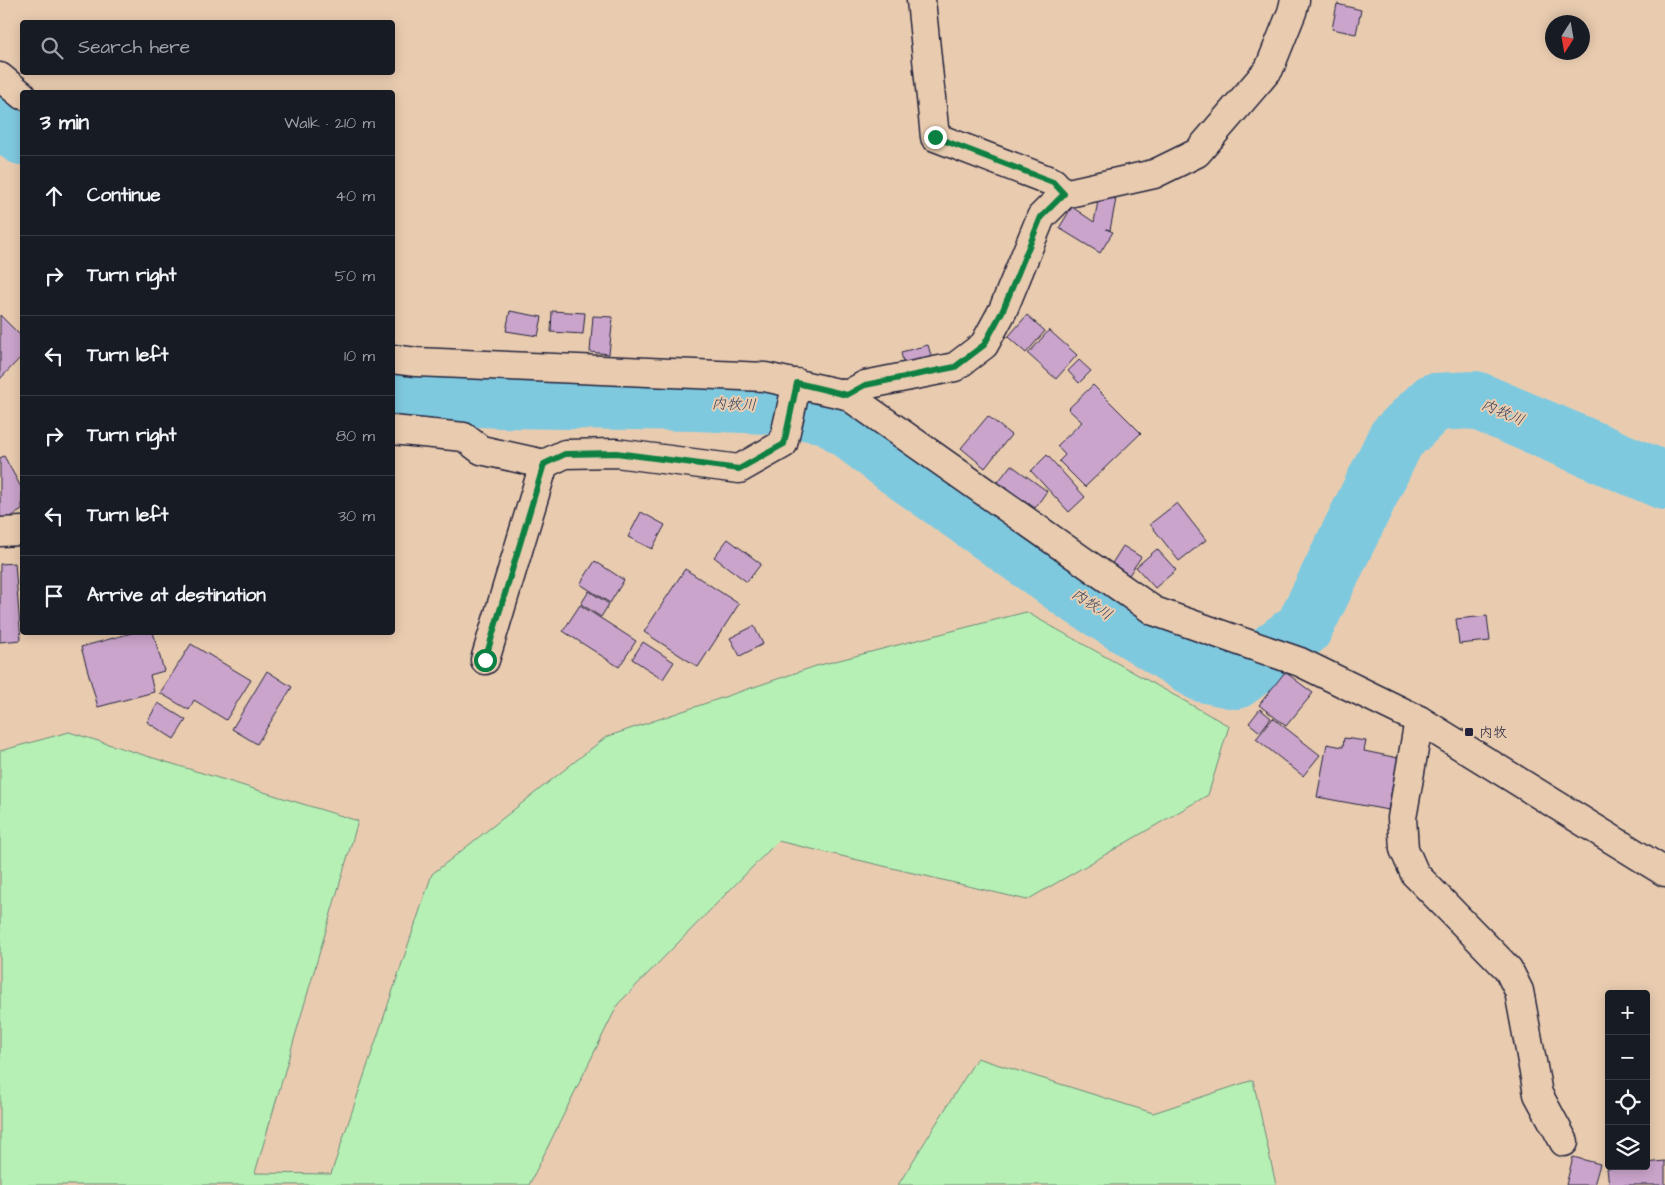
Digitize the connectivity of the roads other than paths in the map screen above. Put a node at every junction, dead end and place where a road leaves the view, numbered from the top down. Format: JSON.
{"nodes":[{"id":1,"x":922,"y":0,"type":"edge"},
{"id":2,"x":1295,"y":0,"type":"edge"},
{"id":3,"x":0,"y":77,"type":"edge"},
{"id":4,"x":20,"y":93,"type":"edge"},
{"id":5,"x":1064,"y":194,"type":"junction"},
{"id":6,"x":395,"y":359,"type":"edge"},
{"id":7,"x":795,"y":389,"type":"junction"},
{"id":8,"x":847,"y":395,"type":"junction"},
{"id":9,"x":395,"y":430,"type":"edge"},
{"id":10,"x":544,"y":464,"type":"junction"},
{"id":11,"x":20,"y":531,"type":"edge"},
{"id":12,"x":0,"y":532,"type":"edge"},
{"id":13,"x":485,"y":660,"type":"dead end"},
{"id":14,"x":1418,"y":720,"type":"junction"},
{"id":15,"x":1665,"y":872,"type":"edge"},
{"id":16,"x":1564,"y":1142,"type":"dead end"}],
"edges":[{"from":1,"to":5,"type":"street"},
{"from":2,"to":5,"type":"street"},
{"from":3,"to":4,"type":"street"},
{"from":5,"to":8,"type":"street"},
{"from":6,"to":7,"type":"street"},
{"from":7,"to":8,"type":"street"},
{"from":7,"to":10,"type":"street"},
{"from":8,"to":14,"type":"street"},
{"from":9,"to":10,"type":"street"},
{"from":10,"to":13,"type":"street"},
{"from":11,"to":12,"type":"street"},
{"from":14,"to":15,"type":"street"},
{"from":14,"to":16,"type":"street"}]}
